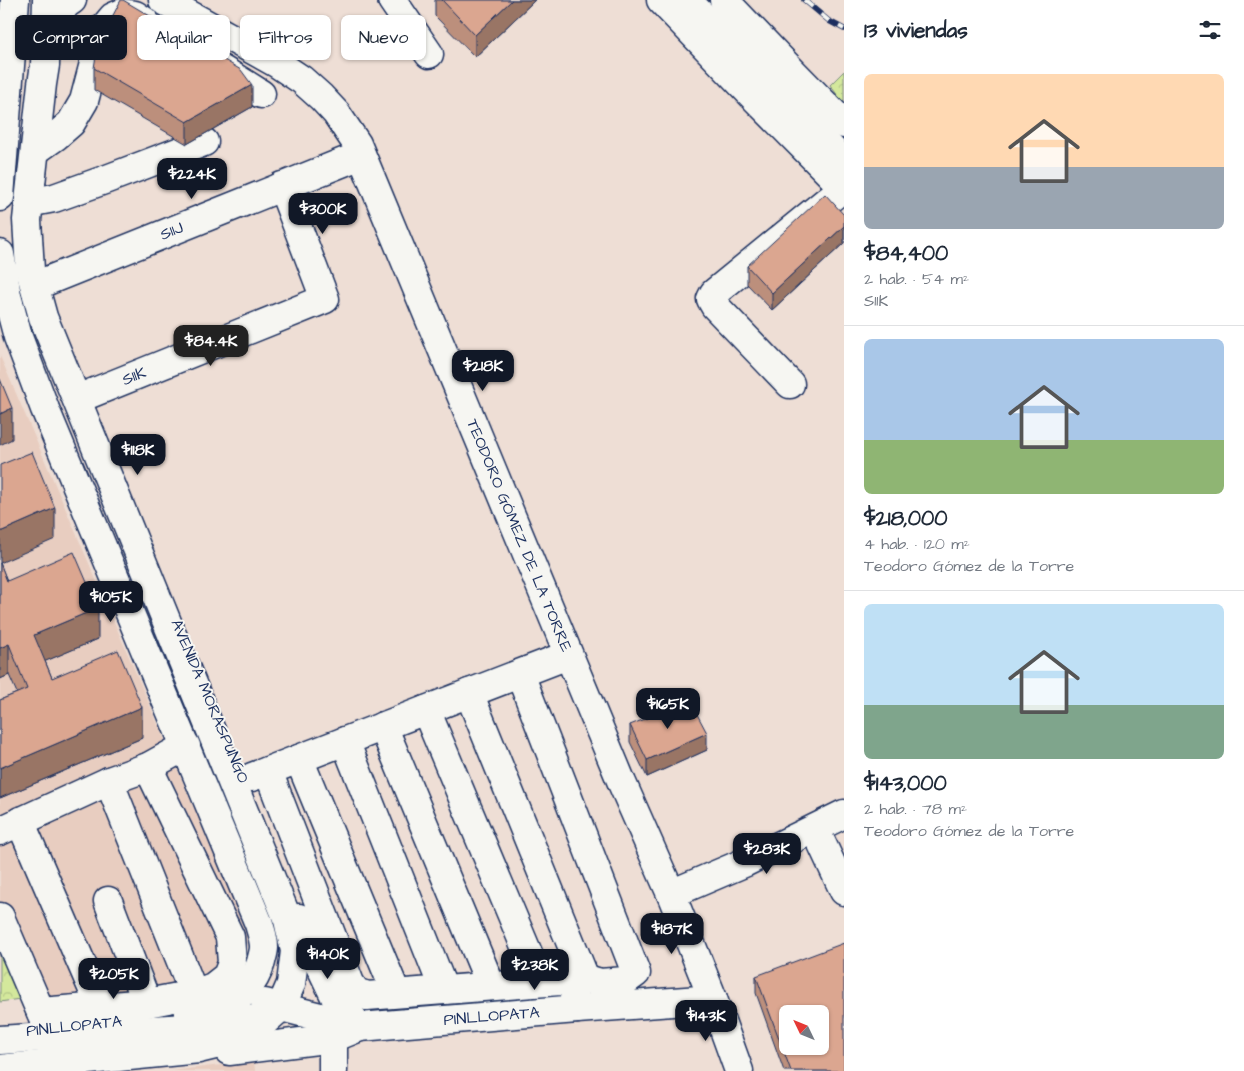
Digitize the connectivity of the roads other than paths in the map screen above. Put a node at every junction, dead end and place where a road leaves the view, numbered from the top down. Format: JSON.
{"nodes":[{"id":1,"x":15,"y":0,"type":"edge"},
{"id":2,"x":32,"y":0,"type":"edge"},
{"id":3,"x":72,"y":0,"type":"edge"},
{"id":4,"x":163,"y":0,"type":"edge"},
{"id":5,"x":392,"y":0,"type":"edge"},
{"id":6,"x":661,"y":0,"type":"edge"},
{"id":7,"x":687,"y":0,"type":"edge"},
{"id":8,"x":709,"y":0,"type":"edge"},
{"id":9,"x":724,"y":0,"type":"edge"},
{"id":10,"x":51,"y":8,"type":"edge"},
{"id":11,"x":137,"y":16,"type":"edge"},
{"id":12,"x":429,"y":54,"type":"dead end"},
{"id":13,"x":207,"y":60,"type":"edge"},
{"id":14,"x":25,"y":86,"type":"edge"},
{"id":15,"x":261,"y":94,"type":"dead end"},
{"id":16,"x":844,"y":124,"type":"edge"},
{"id":17,"x":204,"y":142,"type":"dead end"},
{"id":18,"x":844,"y":142,"type":"edge"},
{"id":19,"x":39,"y":148,"type":"junction"},
{"id":20,"x":361,"y":155,"type":"junction"},
{"id":21,"x":844,"y":162,"type":"edge"},
{"id":22,"x":1,"y":180,"type":"edge"},
{"id":23,"x":282,"y":186,"type":"junction"},
{"id":24,"x":844,"y":188,"type":"edge"},
{"id":25,"x":33,"y":202,"type":"junction"},
{"id":26,"x":0,"y":254,"type":"edge"},
{"id":27,"x":37,"y":285,"type":"junction"},
{"id":28,"x":790,"y":384,"type":"dead end"},
{"id":29,"x":82,"y":397,"type":"junction"},
{"id":30,"x":568,"y":655,"type":"junction"},
{"id":31,"x":520,"y":674,"type":"junction"},
{"id":32,"x":469,"y":693,"type":"junction"},
{"id":33,"x":426,"y":710,"type":"junction"},
{"id":34,"x":383,"y":726,"type":"junction"},
{"id":35,"x":345,"y":741,"type":"junction"},
{"id":36,"x":186,"y":746,"type":"junction"},
{"id":37,"x":299,"y":758,"type":"junction"},
{"id":38,"x":148,"y":766,"type":"junction"},
{"id":39,"x":109,"y":781,"type":"junction"},
{"id":40,"x":254,"y":782,"type":"junction"},
{"id":41,"x":844,"y":814,"type":"edge"},
{"id":42,"x":10,"y":826,"type":"edge"},
{"id":43,"x":815,"y":829,"type":"junction"},
{"id":44,"x":844,"y":891,"type":"edge"},
{"id":45,"x":671,"y":894,"type":"junction"},
{"id":46,"x":108,"y":902,"type":"dead end"},
{"id":47,"x":0,"y":917,"type":"edge"},
{"id":48,"x":308,"y":938,"type":"junction"},
{"id":49,"x":534,"y":970,"type":"junction"},
{"id":50,"x":585,"y":978,"type":"junction"},
{"id":51,"x":490,"y":982,"type":"junction"},
{"id":52,"x":444,"y":990,"type":"junction"},
{"id":53,"x":396,"y":993,"type":"junction"},
{"id":54,"x":194,"y":994,"type":"junction"},
{"id":55,"x":713,"y":1000,"type":"junction"},
{"id":56,"x":147,"y":1003,"type":"junction"},
{"id":57,"x":269,"y":1004,"type":"junction"},
{"id":58,"x":100,"y":1006,"type":"junction"},
{"id":59,"x":577,"y":1009,"type":"junction"},
{"id":60,"x":44,"y":1020,"type":"junction"},
{"id":61,"x":360,"y":1027,"type":"junction"},
{"id":62,"x":0,"y":1033,"type":"edge"},
{"id":63,"x":333,"y":1038,"type":"junction"},
{"id":64,"x":0,"y":1040,"type":"edge"},
{"id":65,"x":229,"y":1051,"type":"junction"},
{"id":66,"x":0,"y":1068,"type":"edge"},
{"id":67,"x":100,"y":1068,"type":"edge"},
{"id":68,"x":41,"y":1071,"type":"edge"},
{"id":69,"x":333,"y":1071,"type":"edge"},
{"id":70,"x":739,"y":1071,"type":"edge"}],
"edges":[{"from":1,"to":14,"type":"street","name":"AVENIDA MORASPUNGO"},
{"from":2,"to":14,"type":"street"},
{"from":3,"to":10,"type":"street"},
{"from":4,"to":20,"type":"street","name":"TEODORO GÓMEZ DE LA TORRE"},
{"from":5,"to":12,"type":"street"},
{"from":6,"to":24,"type":"street"},
{"from":7,"to":21,"type":"street"},
{"from":8,"to":18,"type":"street"},
{"from":9,"to":16,"type":"street"},
{"from":10,"to":14,"type":"street","name":"AVENIDA MORASPUNGO"},
{"from":11,"to":19,"type":"street"},
{"from":13,"to":15,"type":"street"},
{"from":14,"to":19,"type":"street","name":"AVENIDA MORASPUNGO"},
{"from":14,"to":22,"type":"street","name":"AVENIDA MORASPUNGO"},
{"from":14,"to":57,"type":"street"},
{"from":17,"to":25,"type":"street"},
{"from":19,"to":25,"type":"street","name":"AVENIDA MORASPUNGO"},
{"from":20,"to":23,"type":"street","name":"S11J"},
{"from":20,"to":30,"type":"street","name":"TEODORO GÓMEZ DE LA TORRE"},
{"from":23,"to":27,"type":"street","name":"S11J"},
{"from":23,"to":29,"type":"street","name":"S11K"},
{"from":24,"to":28,"type":"street"},
{"from":25,"to":27,"type":"street","name":"AVENIDA MORASPUNGO"},
{"from":26,"to":36,"type":"street"},
{"from":27,"to":29,"type":"street","name":"AVENIDA MORASPUNGO"},
{"from":29,"to":40,"type":"street","name":"AVENIDA MORASPUNGO"},
{"from":30,"to":31,"type":"street"},
{"from":30,"to":45,"type":"street","name":"TEODORO GÓMEZ DE LA TORRE"},
{"from":31,"to":32,"type":"street"},
{"from":31,"to":50,"type":"street"},
{"from":32,"to":33,"type":"street"},
{"from":32,"to":50,"type":"street"},
{"from":33,"to":34,"type":"street"},
{"from":33,"to":49,"type":"street"},
{"from":34,"to":35,"type":"street"},
{"from":34,"to":51,"type":"street"},
{"from":35,"to":37,"type":"street"},
{"from":35,"to":52,"type":"street"},
{"from":36,"to":38,"type":"street"},
{"from":36,"to":57,"type":"street"},
{"from":37,"to":40,"type":"street"},
{"from":37,"to":53,"type":"street"},
{"from":38,"to":39,"type":"street"},
{"from":38,"to":54,"type":"street"},
{"from":39,"to":42,"type":"street"},
{"from":39,"to":54,"type":"street"},
{"from":40,"to":48,"type":"street","name":"AVENIDA MORASPUNGO"},
{"from":40,"to":53,"type":"street"},
{"from":41,"to":43,"type":"street"},
{"from":42,"to":58,"type":"street"},
{"from":43,"to":44,"type":"street"},
{"from":43,"to":45,"type":"street"},
{"from":45,"to":55,"type":"street","name":"TEODORO GÓMEZ DE LA TORRE"},
{"from":46,"to":56,"type":"street"},
{"from":47,"to":60,"type":"street"},
{"from":48,"to":57,"type":"street","name":"AVENIDA MORASPUNGO"},
{"from":48,"to":61,"type":"street","name":"AVENIDA MORASPUNGO"},
{"from":49,"to":50,"type":"street"},
{"from":49,"to":51,"type":"street"},
{"from":51,"to":52,"type":"street"},
{"from":51,"to":59,"type":"street"},
{"from":52,"to":53,"type":"street"},
{"from":54,"to":56,"type":"street"},
{"from":55,"to":59,"type":"street","name":"PINLLOPATA"},
{"from":55,"to":70,"type":"street","name":"TEODORO GÓMEZ DE LA TORRE"},
{"from":56,"to":58,"type":"street"},
{"from":57,"to":60,"type":"street","name":"PINLLOPATA"},
{"from":57,"to":61,"type":"street","name":"PINLLOPATA"},
{"from":57,"to":64,"type":"street"},
{"from":57,"to":65,"type":"street","name":"PINLLOPATA"},
{"from":57,"to":66,"type":"street"},
{"from":58,"to":60,"type":"street"},
{"from":59,"to":61,"type":"street","name":"PINLLOPATA"},
{"from":60,"to":62,"type":"street","name":"PINLLOPATA"},
{"from":61,"to":63,"type":"street","name":"PINLLOPATA"},
{"from":63,"to":65,"type":"street","name":"PINLLOPATA"},
{"from":63,"to":69,"type":"street"},
{"from":65,"to":67,"type":"street","name":"PINLLOPATA"},
{"from":67,"to":68,"type":"street","name":"PINLLOPATA"}]}
